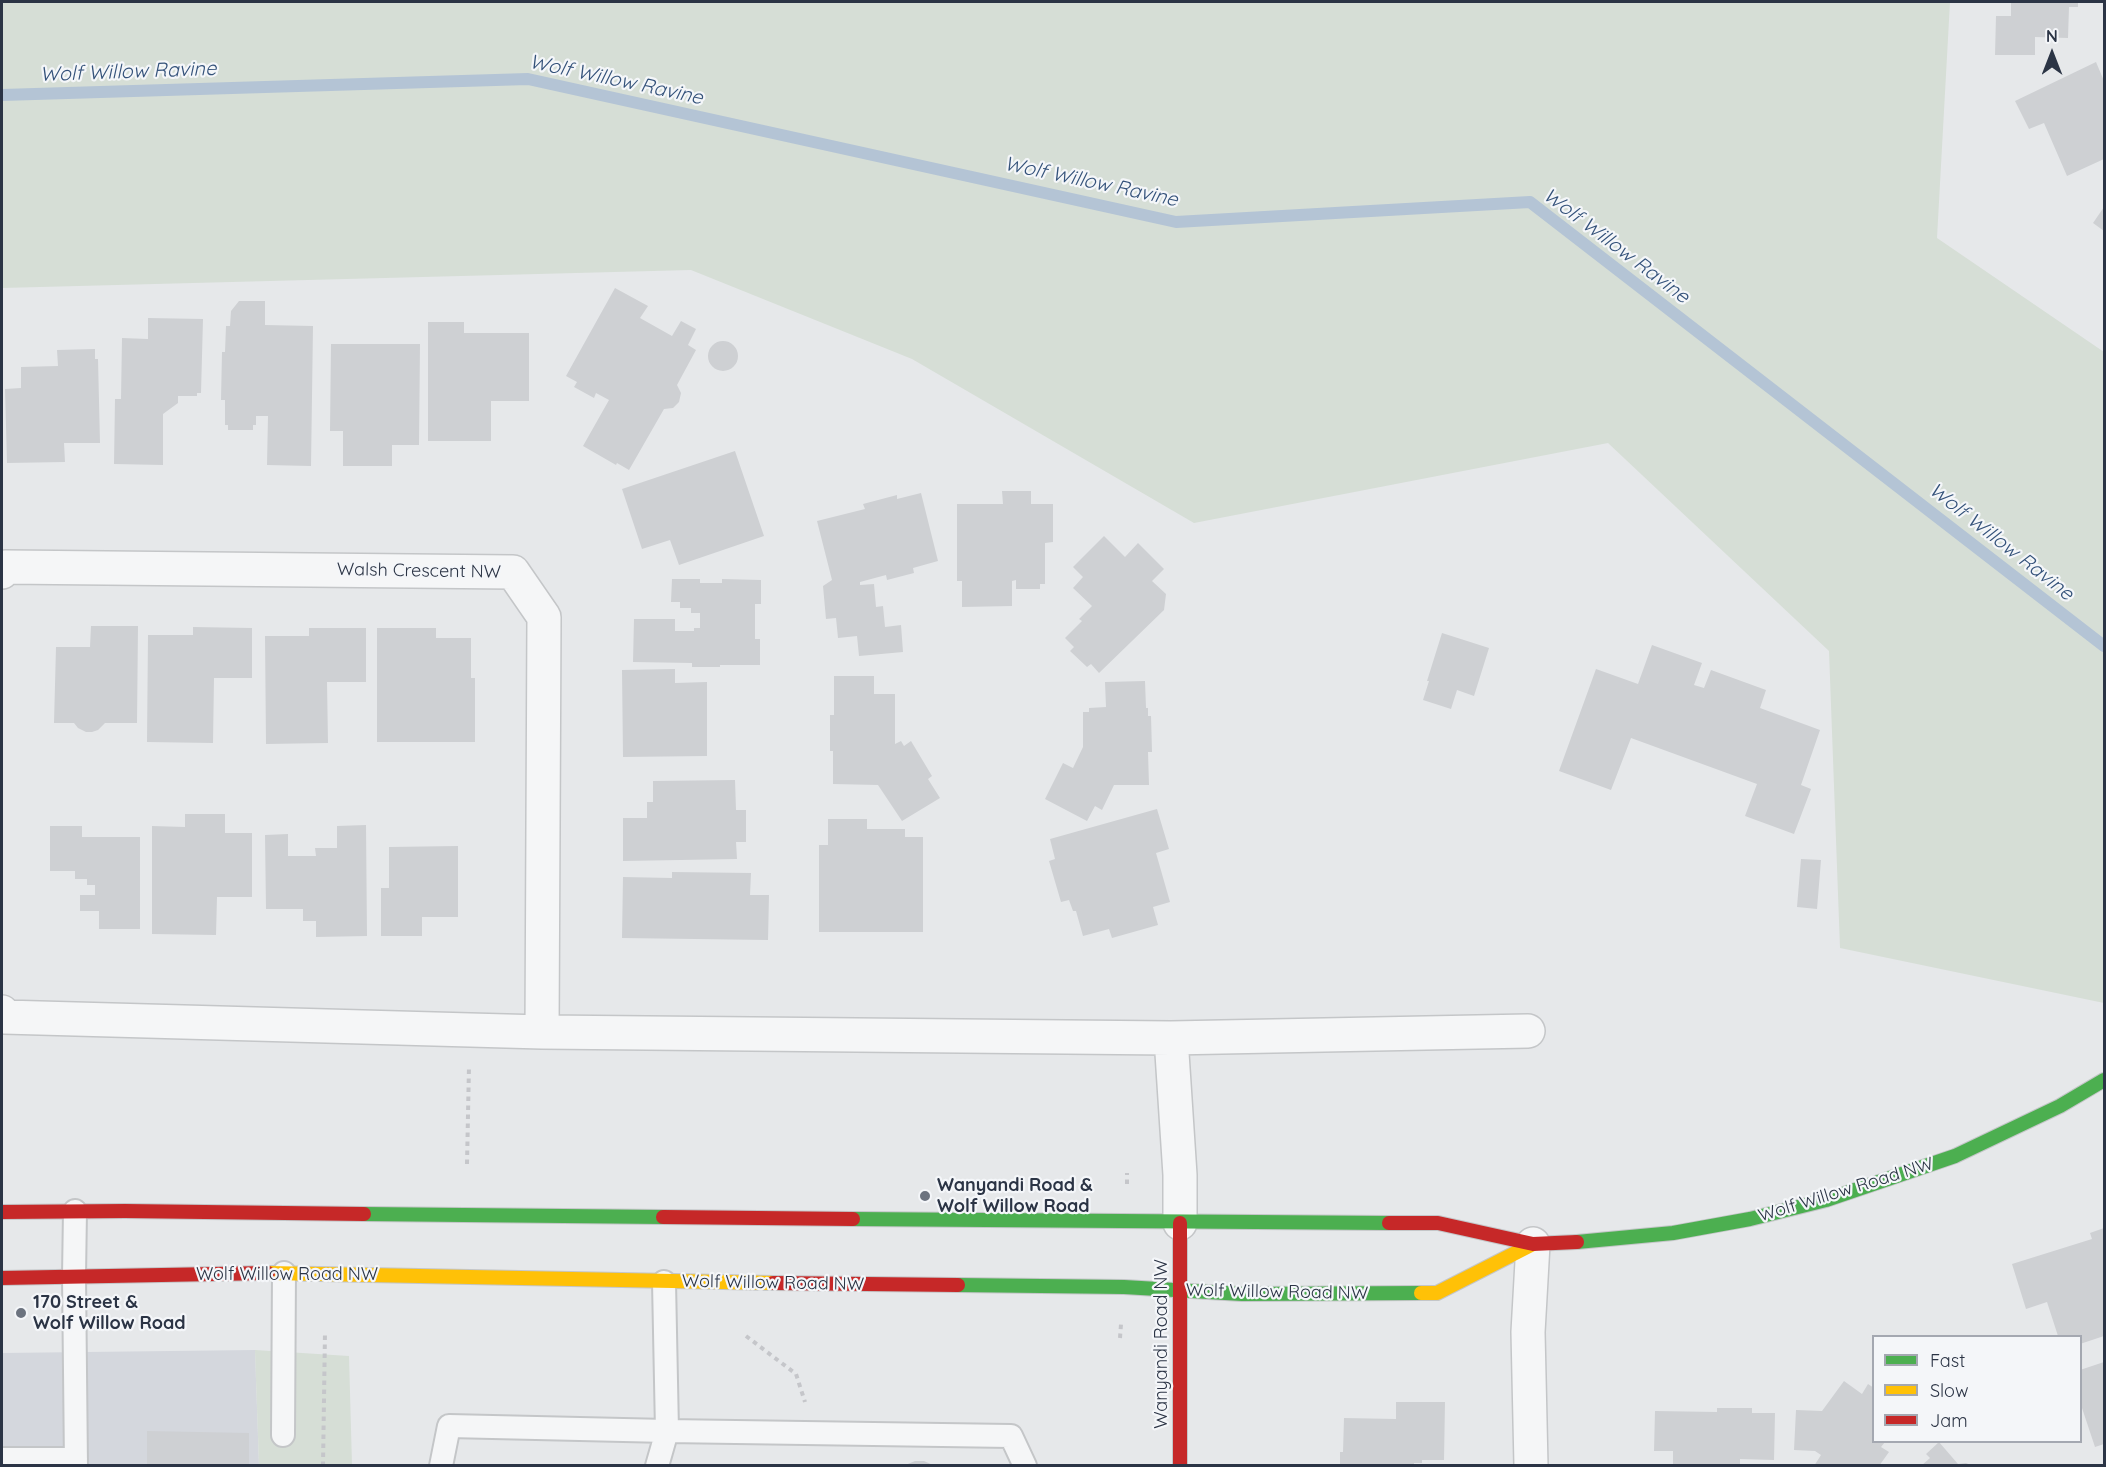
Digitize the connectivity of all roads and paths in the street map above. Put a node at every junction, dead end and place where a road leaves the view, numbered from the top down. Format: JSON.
{"nodes":[{"id":1,"x":2,"y":572,"type":"edge"},
{"id":2,"x":3,"y":1015,"type":"edge"},
{"id":3,"x":469,"y":1030,"type":"junction"},
{"id":4,"x":1528,"y":1031,"type":"dead end"},
{"id":5,"x":542,"y":1032,"type":"junction"},
{"id":6,"x":1171,"y":1038,"type":"junction"},
{"id":7,"x":2104,"y":1080,"type":"edge"},
{"id":8,"x":467,"y":1164,"type":"dead end"},
{"id":9,"x":75,"y":1211,"type":"junction"},
{"id":10,"x":2,"y":1212,"type":"edge"},
{"id":11,"x":1180,"y":1223,"type":"junction"},
{"id":12,"x":1533,"y":1245,"type":"junction"},
{"id":13,"x":285,"y":1273,"type":"junction"},
{"id":14,"x":74,"y":1276,"type":"junction"},
{"id":15,"x":2,"y":1278,"type":"edge"},
{"id":16,"x":664,"y":1282,"type":"junction"},
{"id":17,"x":1180,"y":1290,"type":"junction"},
{"id":18,"x":325,"y":1332,"type":"dead end"},
{"id":19,"x":746,"y":1336,"type":"dead end"},
{"id":20,"x":667,"y":1431,"type":"junction"},
{"id":21,"x":814,"y":1433,"type":"junction"},
{"id":22,"x":283,"y":1434,"type":"dead end"},
{"id":23,"x":2,"y":1459,"type":"edge"},
{"id":24,"x":76,"y":1462,"type":"edge"},
{"id":25,"x":323,"y":1466,"type":"edge"},
{"id":26,"x":441,"y":1466,"type":"edge"},
{"id":27,"x":657,"y":1466,"type":"edge"},
{"id":28,"x":1025,"y":1466,"type":"edge"},
{"id":29,"x":1180,"y":1466,"type":"edge"},
{"id":30,"x":1531,"y":1466,"type":"edge"}],
"edges":[{"from":1,"to":5,"type":"street","name":"Walsh Crescent NW"},
{"from":2,"to":3,"type":"street"},
{"from":3,"to":5,"type":"street"},
{"from":3,"to":8,"type":"path"},
{"from":4,"to":6,"type":"street"},
{"from":5,"to":6,"type":"street"},
{"from":6,"to":11,"type":"street"},
{"from":7,"to":12,"type":"street","name":"Wolf Willow Road NW"},
{"from":9,"to":10,"type":"street","name":"Wolf Willow Road NW"},
{"from":9,"to":11,"type":"street","name":"Wolf Willow Road NW"},
{"from":9,"to":14,"type":"lane"},
{"from":11,"to":12,"type":"street","name":"Wolf Willow Road NW"},
{"from":11,"to":17,"type":"street","name":"Wanyandi Road NW"},
{"from":12,"to":17,"type":"street","name":"Wolf Willow Road NW"},
{"from":12,"to":30,"type":"street"},
{"from":13,"to":14,"type":"street","name":"Wolf Willow Road NW"},
{"from":13,"to":16,"type":"street","name":"Wolf Willow Road NW"},
{"from":13,"to":22,"type":"lane"},
{"from":14,"to":15,"type":"street","name":"Wolf Willow Road NW"},
{"from":14,"to":24,"type":"lane"},
{"from":16,"to":17,"type":"street","name":"Wolf Willow Road NW"},
{"from":16,"to":20,"type":"lane"},
{"from":17,"to":29,"type":"street","name":"Wanyandi Road NW"},
{"from":18,"to":25,"type":"path"},
{"from":19,"to":21,"type":"path"},
{"from":20,"to":21,"type":"lane"},
{"from":20,"to":26,"type":"lane"},
{"from":20,"to":27,"type":"lane"},
{"from":21,"to":28,"type":"lane"},
{"from":23,"to":24,"type":"lane"}]}
